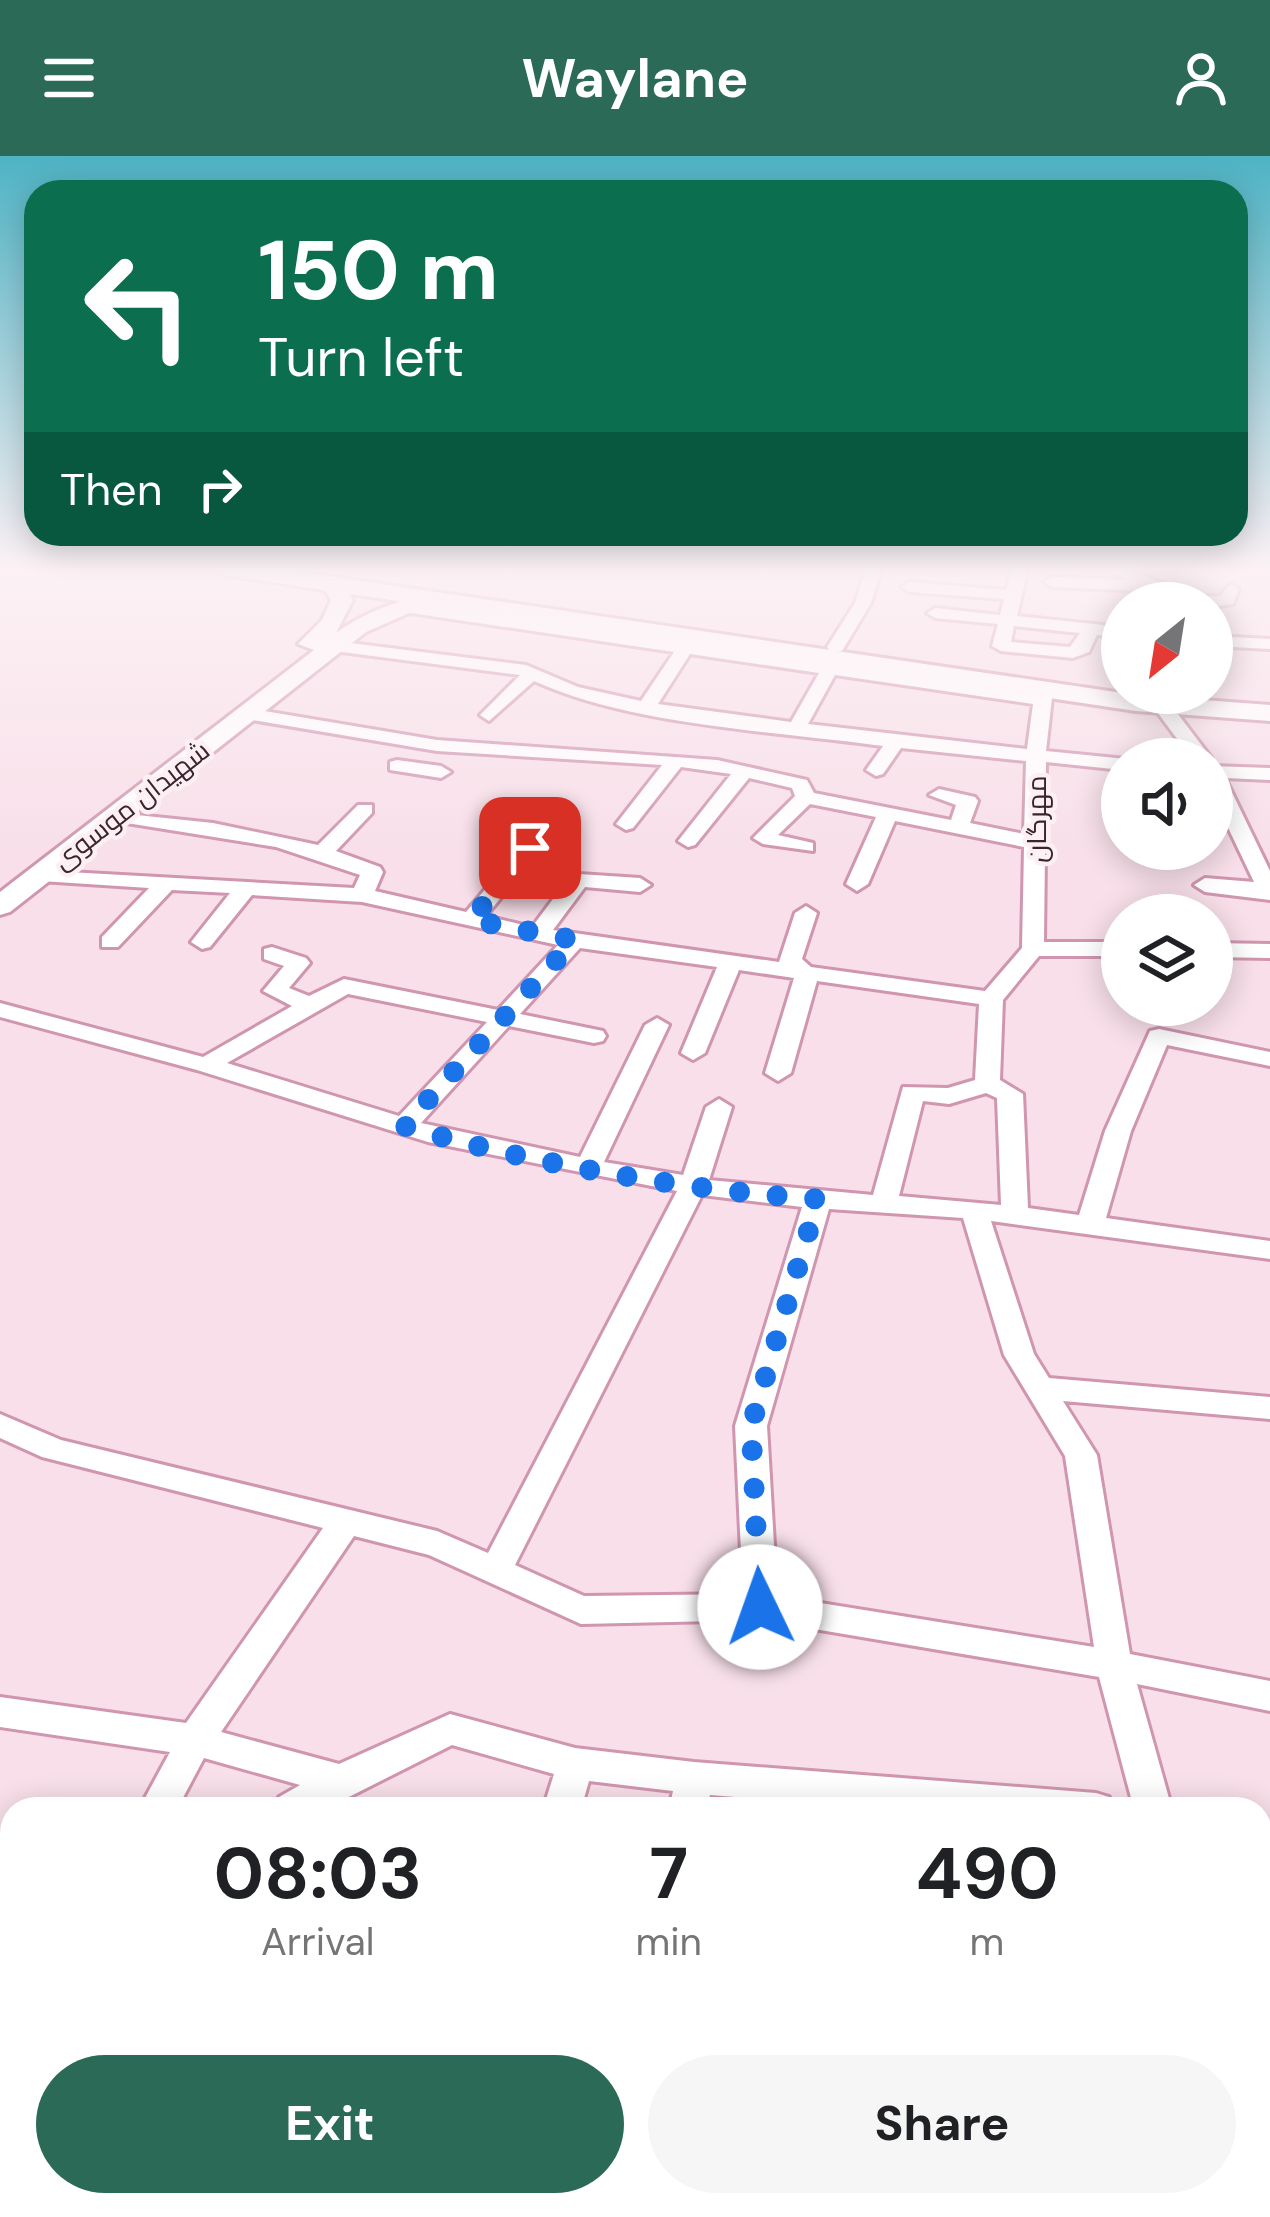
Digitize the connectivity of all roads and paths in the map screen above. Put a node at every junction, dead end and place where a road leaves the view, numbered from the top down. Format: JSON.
{"nodes":[{"id":1,"x":283,"y":664,"type":"edge"},
{"id":2,"x":311,"y":664,"type":"edge"},
{"id":3,"x":473,"y":664,"type":"edge"},
{"id":4,"x":674,"y":664,"type":"edge"},
{"id":5,"x":829,"y":664,"type":"edge"},
{"id":6,"x":874,"y":664,"type":"edge"},
{"id":7,"x":915,"y":664,"type":"edge"},
{"id":8,"x":927,"y":666,"type":"junction"},
{"id":9,"x":533,"y":672,"type":"junction"},
{"id":10,"x":1101,"y":686,"type":"edge"},
{"id":11,"x":1044,"y":694,"type":"junction"},
{"id":12,"x":1101,"y":695,"type":"edge"},
{"id":13,"x":1233,"y":700,"type":"edge"},
{"id":14,"x":1270,"y":702,"type":"edge"},
{"id":15,"x":646,"y":707,"type":"junction"},
{"id":16,"x":1233,"y":707,"type":"edge"},
{"id":17,"x":1270,"y":713,"type":"edge"},
{"id":18,"x":247,"y":714,"type":"junction"},
{"id":19,"x":489,"y":715,"type":"dead end"},
{"id":20,"x":892,"y":716,"type":"dead end"},
{"id":21,"x":797,"y":728,"type":"junction"},
{"id":22,"x":888,"y":741,"type":"junction"},
{"id":23,"x":442,"y":747,"type":"junction"},
{"id":24,"x":1036,"y":758,"type":"junction"},
{"id":25,"x":674,"y":763,"type":"junction"},
{"id":26,"x":1101,"y":763,"type":"edge"},
{"id":27,"x":397,"y":766,"type":"dead end"},
{"id":28,"x":876,"y":770,"type":"dead end"},
{"id":29,"x":744,"y":772,"type":"junction"},
{"id":30,"x":1233,"y":773,"type":"edge"},
{"id":31,"x":1270,"y":774,"type":"edge"},
{"id":32,"x":939,"y":795,"type":"dead end"},
{"id":33,"x":806,"y":797,"type":"junction"},
{"id":34,"x":1233,"y":805,"type":"edge"},
{"id":35,"x":365,"y":809,"type":"dead end"},
{"id":36,"x":890,"y":812,"type":"junction"},
{"id":37,"x":560,"y":813,"type":"dead end"},
{"id":38,"x":115,"y":816,"type":"junction"},
{"id":39,"x":626,"y":824,"type":"dead end"},
{"id":40,"x":958,"y":826,"type":"junction"},
{"id":41,"x":688,"y":842,"type":"dead end"},
{"id":42,"x":1036,"y":843,"type":"junction"},
{"id":43,"x":806,"y":847,"type":"dead end"},
{"id":44,"x":1261,"y":849,"type":"edge"},
{"id":45,"x":319,"y":856,"type":"junction"},
{"id":46,"x":41,"y":875,"type":"junction"},
{"id":47,"x":0,"y":878,"type":"edge"},
{"id":48,"x":166,"y":883,"type":"junction"},
{"id":49,"x":857,"y":884,"type":"dead end"},
{"id":50,"x":640,"y":885,"type":"dead end"},
{"id":51,"x":1205,"y":885,"type":"dead end"},
{"id":52,"x":246,"y":888,"type":"junction"},
{"id":53,"x":1269,"y":891,"type":"edge"},
{"id":54,"x":362,"y":895,"type":"junction"},
{"id":55,"x":0,"y":906,"type":"edge"},
{"id":56,"x":806,"y":913,"type":"dead end"},
{"id":57,"x":471,"y":920,"type":"junction"},
{"id":58,"x":538,"y":935,"type":"junction"},
{"id":59,"x":575,"y":940,"type":"junction"},
{"id":60,"x":110,"y":942,"type":"dead end"},
{"id":61,"x":202,"y":942,"type":"dead end"},
{"id":62,"x":1033,"y":949,"type":"junction"},
{"id":63,"x":1101,"y":949,"type":"edge"},
{"id":64,"x":1233,"y":950,"type":"edge"},
{"id":65,"x":1270,"y":951,"type":"edge"},
{"id":66,"x":272,"y":955,"type":"dead end"},
{"id":67,"x":731,"y":962,"type":"junction"},
{"id":68,"x":807,"y":975,"type":"junction"},
{"id":69,"x":992,"y":999,"type":"junction"},
{"id":70,"x":308,"y":1004,"type":"junction"},
{"id":71,"x":0,"y":1010,"type":"edge"},
{"id":72,"x":501,"y":1021,"type":"junction"},
{"id":73,"x":657,"y":1025,"type":"dead end"},
{"id":74,"x":594,"y":1036,"type":"dead end"},
{"id":75,"x":693,"y":1054,"type":"dead end"},
{"id":76,"x":1270,"y":1059,"type":"edge"},
{"id":77,"x":206,"y":1065,"type":"junction"},
{"id":78,"x":778,"y":1073,"type":"dead end"},
{"id":79,"x":987,"y":1084,"type":"junction"},
{"id":80,"x":719,"y":1107,"type":"dead end"},
{"id":81,"x":404,"y":1126,"type":"junction"},
{"id":82,"x":588,"y":1167,"type":"junction"},
{"id":83,"x":694,"y":1184,"type":"junction"},
{"id":84,"x":818,"y":1199,"type":"junction"},
{"id":85,"x":884,"y":1204,"type":"junction"},
{"id":86,"x":974,"y":1210,"type":"junction"},
{"id":87,"x":1015,"y":1214,"type":"junction"},
{"id":88,"x":1090,"y":1225,"type":"junction"},
{"id":89,"x":1270,"y":1250,"type":"edge"},
{"id":90,"x":1039,"y":1388,"type":"junction"},
{"id":91,"x":1270,"y":1408,"type":"edge"},
{"id":92,"x":0,"y":1425,"type":"edge"},
{"id":93,"x":346,"y":1521,"type":"junction"},
{"id":94,"x":495,"y":1571,"type":"junction"},
{"id":95,"x":760,"y":1607,"type":"junction"},
{"id":96,"x":1114,"y":1665,"type":"junction"},
{"id":97,"x":1270,"y":1696,"type":"edge"},
{"id":98,"x":0,"y":1712,"type":"edge"},
{"id":99,"x":195,"y":1740,"type":"junction"},
{"id":100,"x":574,"y":1764,"type":"junction"},
{"id":101,"x":341,"y":1780,"type":"junction"},
{"id":102,"x":691,"y":1794,"type":"edge"},
{"id":103,"x":164,"y":1797,"type":"edge"},
{"id":104,"x":312,"y":1797,"type":"edge"},
{"id":105,"x":565,"y":1797,"type":"edge"},
{"id":106,"x":772,"y":1797,"type":"edge"},
{"id":107,"x":1150,"y":1797,"type":"edge"}],
"edges":[{"from":1,"to":47,"type":"street","name":"شهیدان موسوی"},
{"from":2,"to":18,"type":"street","name":"شهیدان موسوی"},
{"from":3,"to":9,"type":"street"},
{"from":4,"to":15,"type":"street"},
{"from":5,"to":21,"type":"street"},
{"from":6,"to":11,"type":"street"},
{"from":7,"to":8,"type":"main road"},
{"from":8,"to":10,"type":"main road"},
{"from":8,"to":11,"type":"main road"},
{"from":9,"to":15,"type":"street"},
{"from":9,"to":19,"type":"street"},
{"from":11,"to":12,"type":"main road"},
{"from":11,"to":24,"type":"street","name":"مهرگان"},
{"from":13,"to":14,"type":"main road"},
{"from":15,"to":21,"type":"street"},
{"from":16,"to":17,"type":"main road"},
{"from":18,"to":23,"type":"street"},
{"from":18,"to":38,"type":"street","name":"شهیدان موسوی"},
{"from":20,"to":22,"type":"street"},
{"from":21,"to":22,"type":"street"},
{"from":22,"to":24,"type":"street"},
{"from":22,"to":28,"type":"street"},
{"from":23,"to":25,"type":"street"},
{"from":23,"to":27,"type":"street"},
{"from":24,"to":26,"type":"street"},
{"from":24,"to":42,"type":"street","name":"مهرگان"},
{"from":25,"to":29,"type":"street"},
{"from":25,"to":39,"type":"street"},
{"from":29,"to":33,"type":"street"},
{"from":29,"to":41,"type":"street"},
{"from":30,"to":31,"type":"street"},
{"from":32,"to":40,"type":"street"},
{"from":33,"to":36,"type":"street"},
{"from":33,"to":43,"type":"street"},
{"from":34,"to":44,"type":"street"},
{"from":35,"to":45,"type":"street"},
{"from":36,"to":40,"type":"street"},
{"from":36,"to":49,"type":"street"},
{"from":37,"to":57,"type":"street"},
{"from":38,"to":45,"type":"street"},
{"from":38,"to":46,"type":"street","name":"شهیدان موسوی"},
{"from":40,"to":42,"type":"street"},
{"from":42,"to":62,"type":"street","name":"مهرگان"},
{"from":44,"to":53,"type":"street"},
{"from":45,"to":54,"type":"street"},
{"from":46,"to":48,"type":"street"},
{"from":46,"to":55,"type":"street","name":"شهیدان موسوی"},
{"from":48,"to":52,"type":"street"},
{"from":48,"to":60,"type":"street"},
{"from":50,"to":58,"type":"street"},
{"from":51,"to":53,"type":"street"},
{"from":52,"to":54,"type":"street"},
{"from":52,"to":61,"type":"street"},
{"from":54,"to":57,"type":"street"},
{"from":56,"to":68,"type":"street"},
{"from":57,"to":58,"type":"street"},
{"from":58,"to":59,"type":"street"},
{"from":59,"to":67,"type":"street"},
{"from":59,"to":72,"type":"street"},
{"from":62,"to":63,"type":"street"},
{"from":62,"to":69,"type":"street"},
{"from":64,"to":65,"type":"street"},
{"from":66,"to":70,"type":"street"},
{"from":67,"to":68,"type":"street"},
{"from":67,"to":75,"type":"street"},
{"from":68,"to":69,"type":"street"},
{"from":68,"to":78,"type":"street"},
{"from":69,"to":79,"type":"street"},
{"from":70,"to":72,"type":"street"},
{"from":70,"to":77,"type":"street"},
{"from":71,"to":77,"type":"street"},
{"from":72,"to":74,"type":"street"},
{"from":72,"to":81,"type":"street"},
{"from":73,"to":82,"type":"street"},
{"from":76,"to":88,"type":"street"},
{"from":77,"to":81,"type":"street"},
{"from":79,"to":85,"type":"street"},
{"from":79,"to":87,"type":"street"},
{"from":80,"to":83,"type":"street"},
{"from":81,"to":82,"type":"street"},
{"from":82,"to":83,"type":"street"},
{"from":83,"to":84,"type":"street"},
{"from":83,"to":94,"type":"street"},
{"from":84,"to":85,"type":"street"},
{"from":84,"to":95,"type":"street"},
{"from":85,"to":86,"type":"street"},
{"from":86,"to":87,"type":"street"},
{"from":86,"to":90,"type":"street"},
{"from":87,"to":88,"type":"street"},
{"from":88,"to":89,"type":"street"},
{"from":90,"to":91,"type":"street"},
{"from":90,"to":96,"type":"street"},
{"from":92,"to":93,"type":"street"},
{"from":93,"to":94,"type":"street"},
{"from":93,"to":99,"type":"street"},
{"from":94,"to":95,"type":"street"},
{"from":95,"to":96,"type":"street"},
{"from":96,"to":97,"type":"street"},
{"from":96,"to":107,"type":"street"},
{"from":98,"to":99,"type":"street"},
{"from":99,"to":101,"type":"street"},
{"from":99,"to":103,"type":"street"},
{"from":100,"to":101,"type":"street"},
{"from":100,"to":102,"type":"street"},
{"from":100,"to":105,"type":"street"},
{"from":101,"to":104,"type":"street"},
{"from":102,"to":106,"type":"street"}]}
